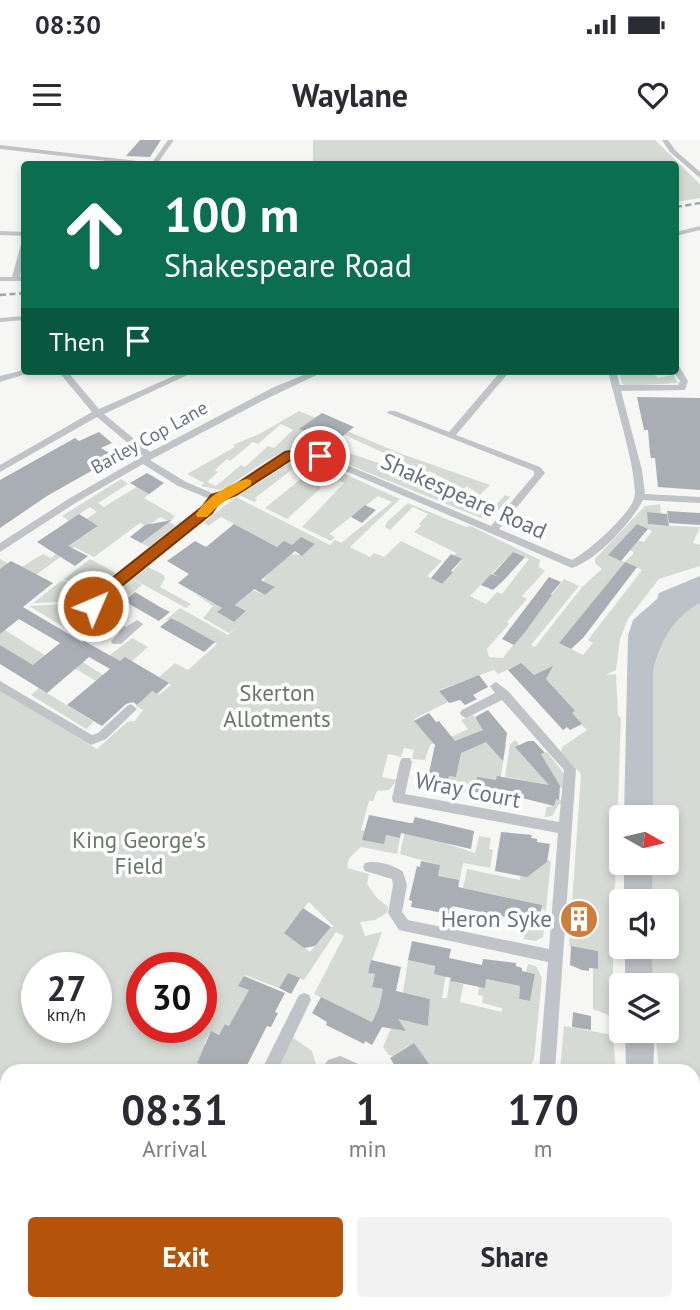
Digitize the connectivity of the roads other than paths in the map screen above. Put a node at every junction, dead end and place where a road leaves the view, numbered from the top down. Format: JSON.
{"nodes":[{"id":1,"x":11,"y":140,"type":"edge"},
{"id":2,"x":171,"y":140,"type":"edge"},
{"id":3,"x":665,"y":140,"type":"edge"},
{"id":4,"x":1,"y":147,"type":"edge"},
{"id":5,"x":76,"y":161,"type":"edge"},
{"id":6,"x":156,"y":161,"type":"edge"},
{"id":7,"x":700,"y":176,"type":"edge"},
{"id":8,"x":700,"y":228,"type":"edge"},
{"id":9,"x":679,"y":232,"type":"edge"},
{"id":10,"x":0,"y":233,"type":"edge"},
{"id":11,"x":21,"y":234,"type":"edge"},
{"id":12,"x":0,"y":279,"type":"edge"},
{"id":13,"x":20,"y":279,"type":"edge"},
{"id":14,"x":21,"y":318,"type":"edge"},
{"id":15,"x":0,"y":320,"type":"edge"},
{"id":16,"x":679,"y":373,"type":"edge"},
{"id":17,"x":21,"y":374,"type":"edge"},
{"id":18,"x":65,"y":375,"type":"edge"},
{"id":19,"x":179,"y":375,"type":"edge"},
{"id":20,"x":312,"y":375,"type":"edge"},
{"id":21,"x":503,"y":375,"type":"edge"},
{"id":22,"x":613,"y":375,"type":"edge"},
{"id":23,"x":0,"y":379,"type":"edge"},
{"id":24,"x":616,"y":388,"type":"junction"},
{"id":25,"x":98,"y":413,"type":"junction"},
{"id":26,"x":392,"y":413,"type":"dead end"},
{"id":27,"x":451,"y":435,"type":"junction"},
{"id":28,"x":145,"y":457,"type":"junction"},
{"id":29,"x":0,"y":469,"type":"edge"},
{"id":30,"x":639,"y":497,"type":"junction"},
{"id":31,"x":216,"y":498,"type":"junction"},
{"id":32,"x":700,"y":500,"type":"edge"},
{"id":33,"x":493,"y":530,"type":"junction"},
{"id":34,"x":0,"y":548,"type":"edge"},
{"id":35,"x":137,"y":624,"type":"dead end"},
{"id":36,"x":0,"y":685,"type":"edge"},
{"id":37,"x":131,"y":709,"type":"dead end"},
{"id":38,"x":466,"y":713,"type":"dead end"},
{"id":39,"x":406,"y":762,"type":"dead end"},
{"id":40,"x":566,"y":829,"type":"junction"},
{"id":41,"x":370,"y":867,"type":"dead end"},
{"id":42,"x":557,"y":957,"type":"junction"},
{"id":43,"x":304,"y":1000,"type":"dead end"},
{"id":44,"x":272,"y":1064,"type":"edge"},
{"id":45,"x":548,"y":1064,"type":"edge"}],
"edges":[{"from":1,"to":4,"type":"street"},
{"from":2,"to":6,"type":"street"},
{"from":3,"to":7,"type":"street"},
{"from":4,"to":5,"type":"street"},
{"from":8,"to":9,"type":"street"},
{"from":10,"to":11,"type":"street"},
{"from":12,"to":13,"type":"street"},
{"from":14,"to":15,"type":"street"},
{"from":16,"to":24,"type":"street"},
{"from":17,"to":23,"type":"street"},
{"from":18,"to":25,"type":"street"},
{"from":19,"to":25,"type":"street"},
{"from":20,"to":28,"type":"street","name":"Barley Cop Lane"},
{"from":21,"to":27,"type":"street"},
{"from":22,"to":24,"type":"street"},
{"from":24,"to":30,"type":"street"},
{"from":25,"to":28,"type":"street"},
{"from":25,"to":29,"type":"street"},
{"from":26,"to":27,"type":"street"},
{"from":27,"to":33,"type":"street"},
{"from":28,"to":31,"type":"street"},
{"from":28,"to":34,"type":"street","name":"Barley Cop Lane"},
{"from":30,"to":32,"type":"street"},
{"from":30,"to":33,"type":"street","name":"Shakespeare Road"},
{"from":31,"to":33,"type":"street","name":"Shakespeare Road"},
{"from":31,"to":35,"type":"street","name":"Shakespeare Road"},
{"from":36,"to":37,"type":"street"},
{"from":38,"to":40,"type":"street"},
{"from":39,"to":40,"type":"street","name":"Wray Court"},
{"from":40,"to":42,"type":"street"},
{"from":41,"to":42,"type":"street"},
{"from":42,"to":45,"type":"street"},
{"from":43,"to":44,"type":"street"}]}
